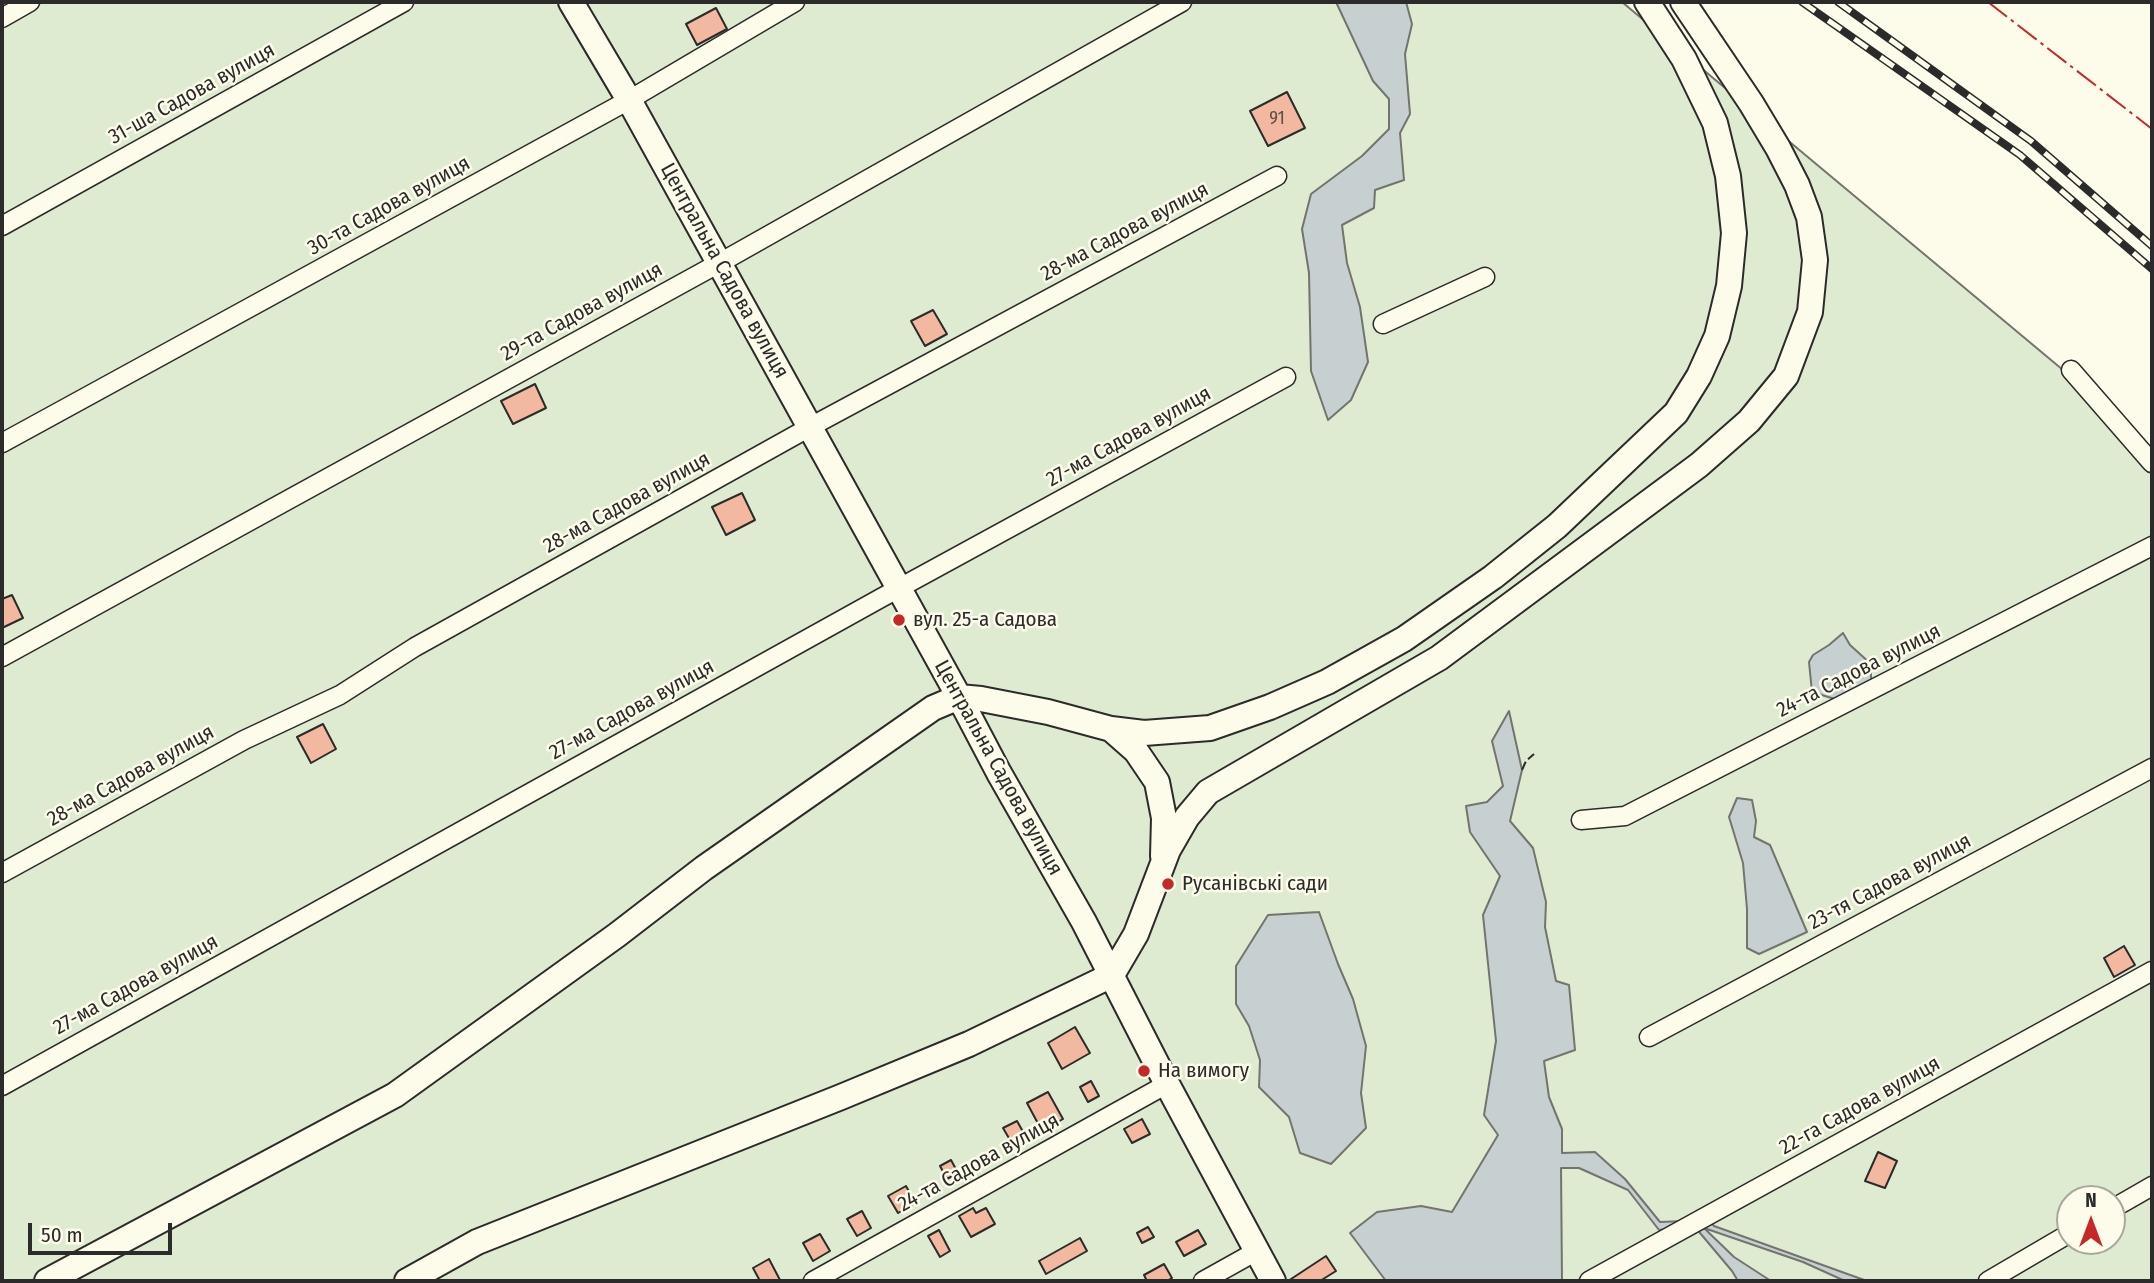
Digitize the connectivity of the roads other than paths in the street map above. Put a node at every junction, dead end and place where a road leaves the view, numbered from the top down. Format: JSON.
{"nodes":[{"id":1,"x":30,"y":2,"type":"edge"},
{"id":2,"x":404,"y":2,"type":"edge"},
{"id":3,"x":572,"y":2,"type":"edge"},
{"id":4,"x":794,"y":2,"type":"edge"},
{"id":5,"x":1182,"y":2,"type":"edge"},
{"id":6,"x":1647,"y":2,"type":"edge"},
{"id":7,"x":1683,"y":2,"type":"edge"},
{"id":8,"x":2,"y":18,"type":"edge"},
{"id":9,"x":629,"y":100,"type":"junction"},
{"id":10,"x":1277,"y":176,"type":"dead end"},
{"id":11,"x":2,"y":226,"type":"edge"},
{"id":12,"x":719,"y":263,"type":"junction"},
{"id":13,"x":1485,"y":277,"type":"dead end"},
{"id":14,"x":1383,"y":324,"type":"dead end"},
{"id":15,"x":2071,"y":370,"type":"dead end"},
{"id":16,"x":1286,"y":377,"type":"dead end"},
{"id":17,"x":810,"y":427,"type":"junction"},
{"id":18,"x":2,"y":443,"type":"edge"},
{"id":19,"x":2152,"y":463,"type":"edge"},
{"id":20,"x":2152,"y":546,"type":"edge"},
{"id":21,"x":898,"y":589,"type":"junction"},
{"id":22,"x":2,"y":657,"type":"edge"},
{"id":23,"x":959,"y":697,"type":"junction"},
{"id":24,"x":1111,"y":729,"type":"junction"},
{"id":25,"x":2152,"y":768,"type":"edge"},
{"id":26,"x":1581,"y":820,"type":"dead end"},
{"id":27,"x":1163,"y":864,"type":"junction"},
{"id":28,"x":2,"y":873,"type":"edge"},
{"id":29,"x":2152,"y":971,"type":"edge"},
{"id":30,"x":1112,"y":975,"type":"junction"},
{"id":31,"x":1649,"y":1037,"type":"dead end"},
{"id":32,"x":1167,"y":1084,"type":"junction"},
{"id":33,"x":2,"y":1086,"type":"edge"},
{"id":34,"x":2152,"y":1186,"type":"edge"},
{"id":35,"x":2126,"y":1201,"type":"edge"},
{"id":36,"x":2056,"y":1241,"type":"edge"},
{"id":37,"x":1255,"y":1252,"type":"junction"},
{"id":38,"x":47,"y":1281,"type":"edge"},
{"id":39,"x":407,"y":1281,"type":"edge"},
{"id":40,"x":813,"y":1281,"type":"edge"},
{"id":41,"x":1203,"y":1281,"type":"edge"},
{"id":42,"x":1273,"y":1281,"type":"edge"},
{"id":43,"x":1589,"y":1281,"type":"edge"},
{"id":44,"x":1988,"y":1281,"type":"edge"}],
"edges":[{"from":1,"to":8,"type":"street"},
{"from":2,"to":11,"type":"street","name":"31-ша Садова вулиця"},
{"from":3,"to":9,"type":"main road","name":"Центральна Садова вулиця"},
{"from":4,"to":9,"type":"street","name":"30-та Садова вулиця"},
{"from":5,"to":12,"type":"street","name":"29-та Садова вулиця"},
{"from":6,"to":24,"type":"main road"},
{"from":7,"to":27,"type":"main road"},
{"from":9,"to":12,"type":"main road","name":"Центральна Садова вулиця"},
{"from":9,"to":18,"type":"street","name":"30-та Садова вулиця"},
{"from":10,"to":17,"type":"street","name":"28-ма Садова вулиця"},
{"from":12,"to":17,"type":"main road","name":"Центральна Садова вулиця"},
{"from":12,"to":22,"type":"street","name":"29-та Садова вулиця"},
{"from":13,"to":14,"type":"street"},
{"from":15,"to":19,"type":"street"},
{"from":16,"to":21,"type":"street","name":"27-ма Садова вулиця"},
{"from":17,"to":21,"type":"main road","name":"Центральна Садова вулиця"},
{"from":17,"to":28,"type":"street","name":"28-ма Садова вулиця"},
{"from":20,"to":26,"type":"street","name":"24-та Садова вулиця"},
{"from":21,"to":23,"type":"main road","name":"Центральна Садова вулиця"},
{"from":21,"to":33,"type":"street","name":"27-ма Садова вулиця"},
{"from":23,"to":24,"type":"main road"},
{"from":23,"to":30,"type":"main road","name":"Центральна Садова вулиця"},
{"from":23,"to":38,"type":"main road"},
{"from":24,"to":27,"type":"main road"},
{"from":25,"to":31,"type":"street","name":"23-тя Садова вулиця"},
{"from":27,"to":30,"type":"main road"},
{"from":29,"to":43,"type":"street","name":"22-га Садова вулиця"},
{"from":30,"to":32,"type":"main road","name":"Центральна Садова вулиця"},
{"from":30,"to":39,"type":"main road"},
{"from":32,"to":37,"type":"main road","name":"Центральна Садова вулиця"},
{"from":32,"to":40,"type":"street","name":"24-та Садова вулиця"},
{"from":34,"to":35,"type":"street"},
{"from":36,"to":44,"type":"street"},
{"from":37,"to":41,"type":"street"},
{"from":37,"to":42,"type":"main road","name":"Центральна Садова вулиця"}]}
